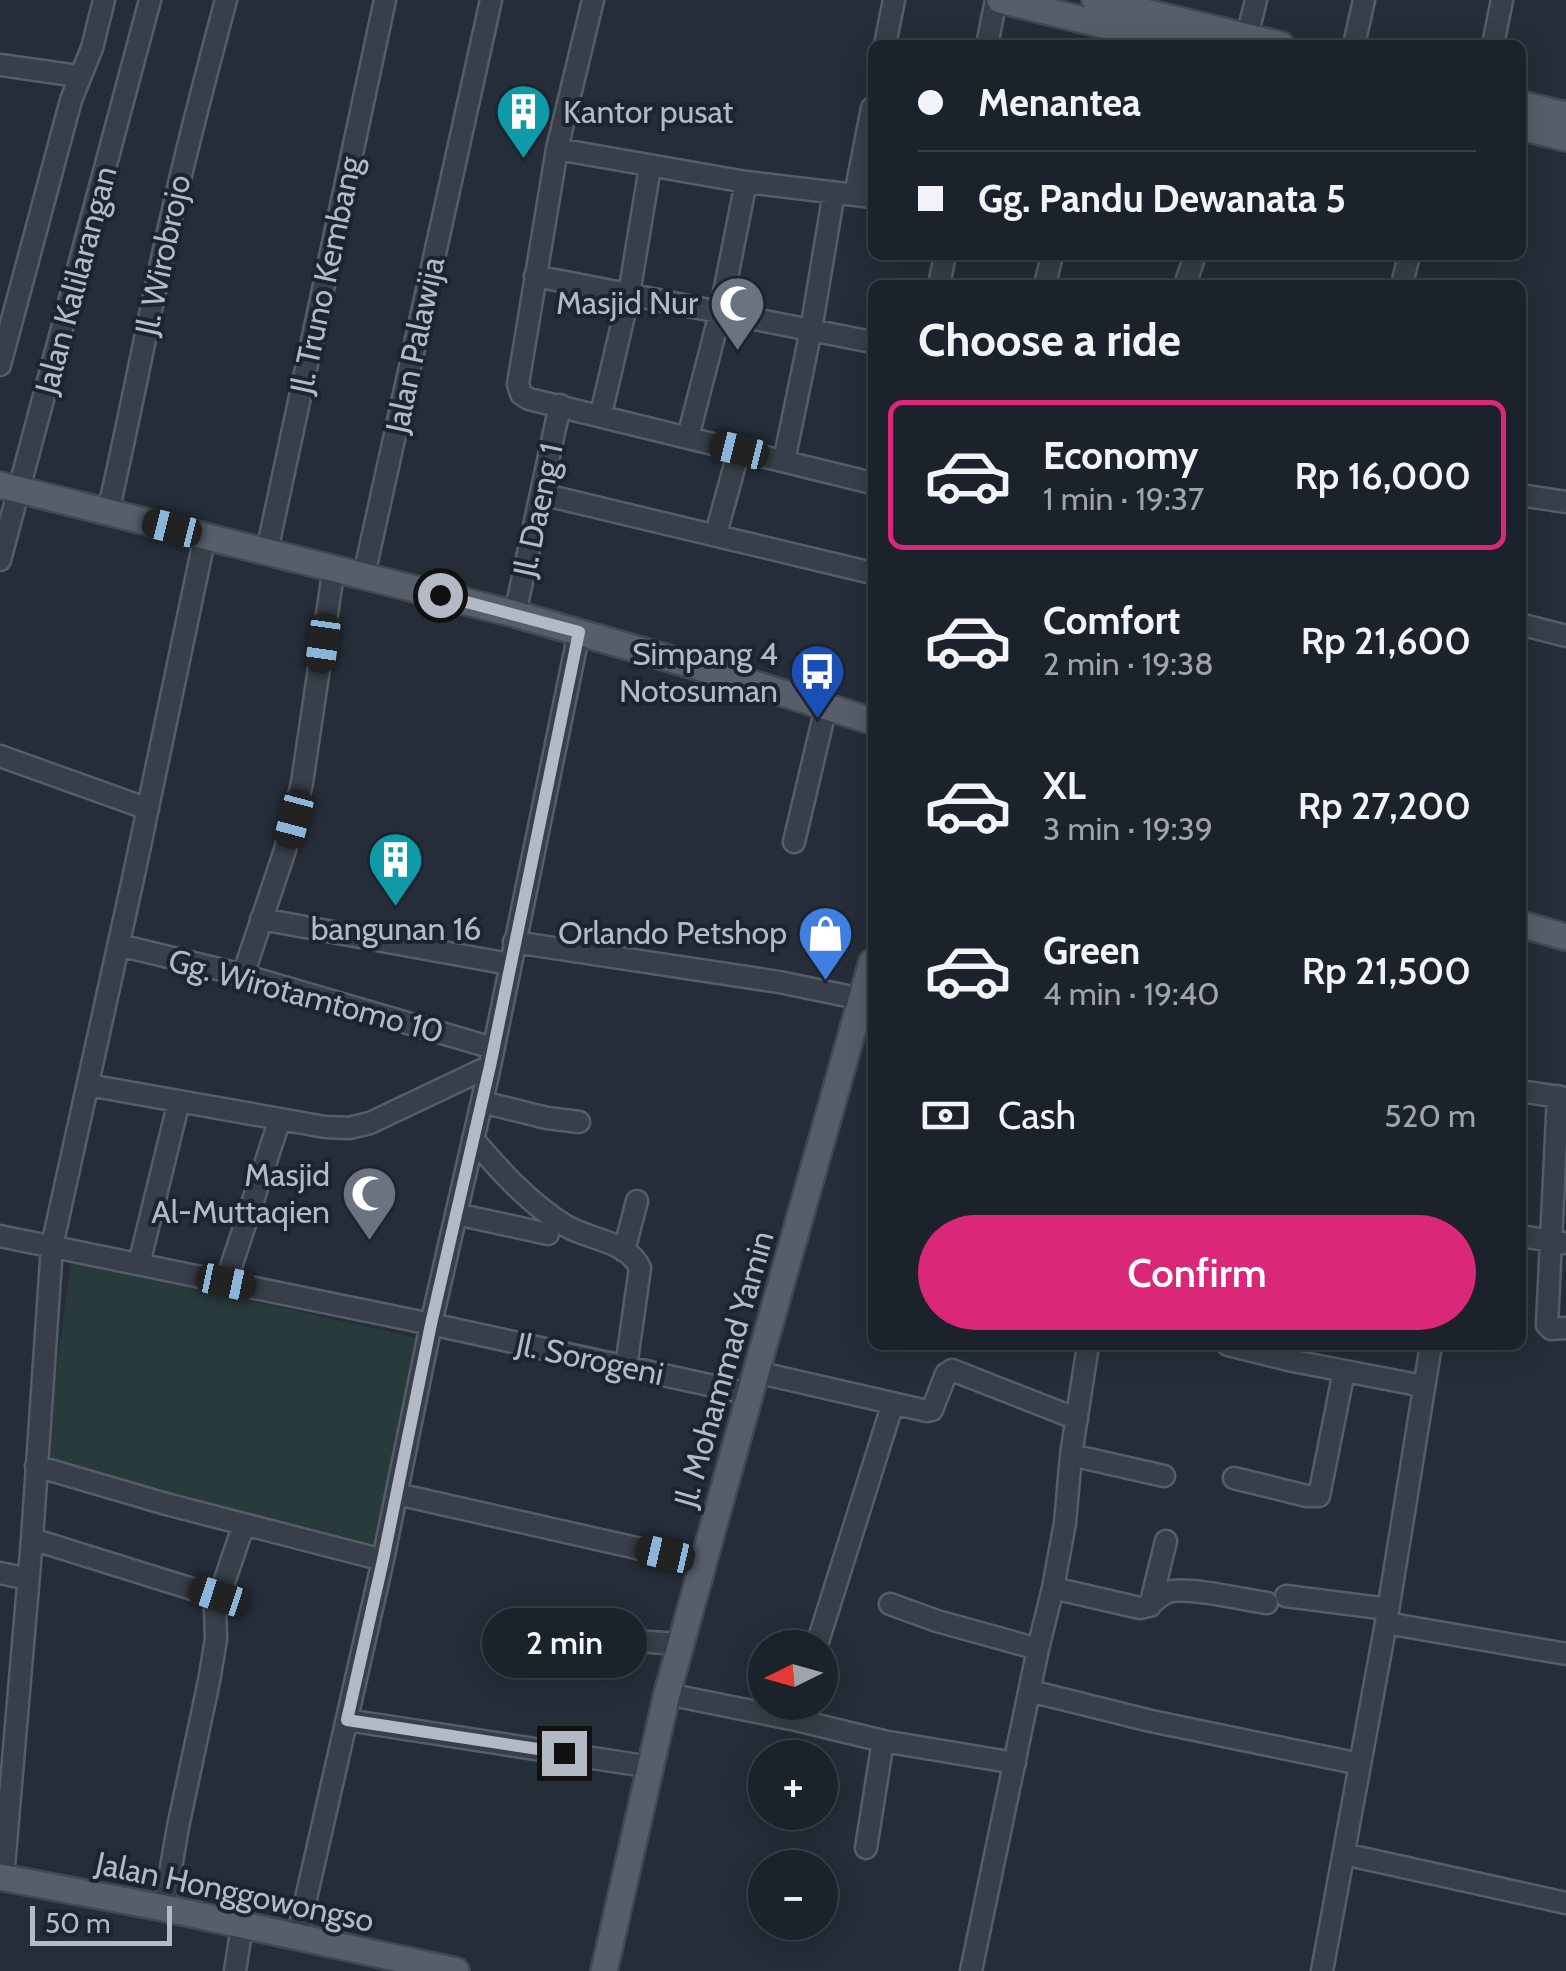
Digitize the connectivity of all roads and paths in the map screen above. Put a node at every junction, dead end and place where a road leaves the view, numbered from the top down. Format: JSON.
{"nodes":[{"id":1,"x":104,"y":0,"type":"edge"},
{"id":2,"x":150,"y":0,"type":"edge"},
{"id":3,"x":226,"y":0,"type":"edge"},
{"id":4,"x":386,"y":0,"type":"edge"},
{"id":5,"x":491,"y":0,"type":"edge"},
{"id":6,"x":593,"y":0,"type":"edge"},
{"id":7,"x":894,"y":0,"type":"edge"},
{"id":8,"x":998,"y":0,"type":"edge"},
{"id":9,"x":1256,"y":0,"type":"edge"},
{"id":10,"x":1364,"y":0,"type":"edge"},
{"id":11,"x":1502,"y":0,"type":"edge"},
{"id":12,"x":1144,"y":6,"type":"edge"},
{"id":13,"x":1105,"y":19,"type":"edge"},
{"id":14,"x":1247,"y":36,"type":"junction"},
{"id":15,"x":886,"y":40,"type":"edge"},
{"id":16,"x":988,"y":40,"type":"edge"},
{"id":17,"x":1171,"y":40,"type":"edge"},
{"id":18,"x":1262,"y":40,"type":"edge"},
{"id":19,"x":1355,"y":40,"type":"edge"},
{"id":20,"x":1494,"y":40,"type":"edge"},
{"id":21,"x":0,"y":65,"type":"edge"},
{"id":22,"x":78,"y":76,"type":"junction"},
{"id":23,"x":1526,"y":105,"type":"edge"},
{"id":24,"x":1566,"y":115,"type":"edge"},
{"id":25,"x":868,"y":127,"type":"edge"},
{"id":26,"x":1526,"y":128,"type":"edge"},
{"id":27,"x":1566,"y":138,"type":"edge"},
{"id":28,"x":557,"y":149,"type":"junction"},
{"id":29,"x":650,"y":167,"type":"junction"},
{"id":30,"x":746,"y":182,"type":"junction"},
{"id":31,"x":854,"y":195,"type":"edge"},
{"id":32,"x":535,"y":276,"type":"junction"},
{"id":33,"x":629,"y":294,"type":"junction"},
{"id":34,"x":720,"y":313,"type":"junction"},
{"id":35,"x":812,"y":330,"type":"junction"},
{"id":36,"x":868,"y":341,"type":"edge"},
{"id":37,"x":0,"y":366,"type":"edge"},
{"id":38,"x":560,"y":406,"type":"junction"},
{"id":39,"x":601,"y":414,"type":"junction"},
{"id":40,"x":688,"y":438,"type":"junction"},
{"id":41,"x":739,"y":450,"type":"junction"},
{"id":42,"x":784,"y":461,"type":"junction"},
{"id":43,"x":868,"y":482,"type":"edge"},
{"id":44,"x":10,"y":488,"type":"edge"},
{"id":45,"x":541,"y":494,"type":"junction"},
{"id":46,"x":1526,"y":495,"type":"edge"},
{"id":47,"x":1566,"y":502,"type":"edge"},
{"id":48,"x":108,"y":512,"type":"junction"},
{"id":49,"x":716,"y":534,"type":"junction"},
{"id":50,"x":205,"y":536,"type":"junction"},
{"id":51,"x":267,"y":551,"type":"junction"},
{"id":52,"x":0,"y":558,"type":"edge"},
{"id":53,"x":868,"y":567,"type":"edge"},
{"id":54,"x":334,"y":568,"type":"junction"},
{"id":55,"x":364,"y":576,"type":"junction"},
{"id":56,"x":515,"y":614,"type":"junction"},
{"id":57,"x":1526,"y":626,"type":"edge"},
{"id":58,"x":579,"y":632,"type":"junction"},
{"id":59,"x":1566,"y":636,"type":"edge"},
{"id":60,"x":826,"y":707,"type":"junction"},
{"id":61,"x":868,"y":720,"type":"edge"},
{"id":62,"x":0,"y":756,"type":"edge"},
{"id":63,"x":148,"y":809,"type":"junction"},
{"id":64,"x":794,"y":842,"type":"dead end"},
{"id":65,"x":260,"y":918,"type":"junction"},
{"id":66,"x":1526,"y":926,"type":"edge"},
{"id":67,"x":1566,"y":937,"type":"edge"},
{"id":68,"x":514,"y":942,"type":"junction"},
{"id":69,"x":119,"y":945,"type":"junction"},
{"id":70,"x":510,"y":964,"type":"junction"},
{"id":71,"x":242,"y":976,"type":"junction"},
{"id":72,"x":868,"y":977,"type":"edge"},
{"id":73,"x":862,"y":999,"type":"junction"},
{"id":74,"x":492,"y":1056,"type":"junction"},
{"id":75,"x":88,"y":1085,"type":"junction"},
{"id":76,"x":1526,"y":1091,"type":"edge"},
{"id":77,"x":1562,"y":1097,"type":"edge"},
{"id":78,"x":178,"y":1101,"type":"junction"},
{"id":79,"x":482,"y":1102,"type":"junction"},
{"id":80,"x":280,"y":1119,"type":"junction"},
{"id":81,"x":579,"y":1122,"type":"dead end"},
{"id":82,"x":474,"y":1139,"type":"junction"},
{"id":83,"x":637,"y":1201,"type":"dead end"},
{"id":84,"x":456,"y":1214,"type":"junction"},
{"id":85,"x":548,"y":1234,"type":"dead end"},
{"id":86,"x":0,"y":1236,"type":"edge"},
{"id":87,"x":1526,"y":1237,"type":"edge"},
{"id":88,"x":1558,"y":1242,"type":"edge"},
{"id":89,"x":52,"y":1246,"type":"junction"},
{"id":90,"x":624,"y":1251,"type":"junction"},
{"id":91,"x":138,"y":1264,"type":"junction"},
{"id":92,"x":226,"y":1282,"type":"junction"},
{"id":93,"x":431,"y":1324,"type":"junction"},
{"id":94,"x":1566,"y":1328,"type":"edge"},
{"id":95,"x":1087,"y":1350,"type":"edge"},
{"id":96,"x":1270,"y":1350,"type":"edge"},
{"id":97,"x":1430,"y":1350,"type":"edge"},
{"id":98,"x":1295,"y":1353,"type":"edge"},
{"id":99,"x":626,"y":1367,"type":"junction"},
{"id":100,"x":1344,"y":1372,"type":"junction"},
{"id":101,"x":753,"y":1383,"type":"junction"},
{"id":102,"x":1423,"y":1386,"type":"junction"},
{"id":103,"x":893,"y":1403,"type":"junction"},
{"id":104,"x":1077,"y":1419,"type":"junction"},
{"id":105,"x":1071,"y":1455,"type":"junction"},
{"id":106,"x":36,"y":1466,"type":"junction"},
{"id":107,"x":1164,"y":1476,"type":"dead end"},
{"id":108,"x":1234,"y":1478,"type":"dead end"},
{"id":109,"x":397,"y":1494,"type":"junction"},
{"id":110,"x":244,"y":1524,"type":"junction"},
{"id":111,"x":32,"y":1539,"type":"junction"},
{"id":112,"x":1166,"y":1541,"type":"dead end"},
{"id":113,"x":383,"y":1560,"type":"junction"},
{"id":114,"x":704,"y":1563,"type":"junction"},
{"id":115,"x":0,"y":1573,"type":"edge"},
{"id":116,"x":28,"y":1579,"type":"junction"},
{"id":117,"x":1053,"y":1588,"type":"junction"},
{"id":118,"x":218,"y":1596,"type":"junction"},
{"id":119,"x":890,"y":1604,"type":"dead end"},
{"id":120,"x":1150,"y":1606,"type":"junction"},
{"id":121,"x":1387,"y":1616,"type":"junction"},
{"id":122,"x":821,"y":1630,"type":"edge"},
{"id":123,"x":586,"y":1638,"type":"dead end"},
{"id":124,"x":681,"y":1644,"type":"junction"},
{"id":125,"x":1038,"y":1649,"type":"junction"},
{"id":126,"x":1566,"y":1654,"type":"edge"},
{"id":127,"x":1030,"y":1691,"type":"junction"},
{"id":128,"x":667,"y":1694,"type":"junction"},
{"id":129,"x":748,"y":1705,"type":"edge"},
{"id":130,"x":347,"y":1720,"type":"junction"},
{"id":131,"x":824,"y":1720,"type":"edge"},
{"id":132,"x":883,"y":1741,"type":"junction"},
{"id":133,"x":1015,"y":1763,"type":"junction"},
{"id":134,"x":1360,"y":1764,"type":"junction"},
{"id":135,"x":651,"y":1767,"type":"junction"},
{"id":136,"x":866,"y":1848,"type":"dead end"},
{"id":137,"x":1344,"y":1854,"type":"junction"},
{"id":138,"x":1,"y":1878,"type":"edge"},
{"id":139,"x":1566,"y":1903,"type":"edge"},
{"id":140,"x":164,"y":1908,"type":"junction"},
{"id":141,"x":242,"y":1926,"type":"junction"},
{"id":142,"x":298,"y":1938,"type":"junction"},
{"id":143,"x":367,"y":1962,"type":"edge"},
{"id":144,"x":235,"y":1971,"type":"edge"},
{"id":145,"x":456,"y":1971,"type":"edge"},
{"id":146,"x":604,"y":1971,"type":"edge"},
{"id":147,"x":971,"y":1971,"type":"edge"},
{"id":148,"x":1322,"y":1971,"type":"edge"}],
"edges":[{"from":1,"to":22,"type":"street"},
{"from":2,"to":44,"type":"street","name":"Jalan Kalilarangan"},
{"from":3,"to":48,"type":"street","name":"Jl. Wirobrojo"},
{"from":4,"to":51,"type":"street","name":"Jl. Truno Kembang"},
{"from":5,"to":55,"type":"street","name":"Jalan Palawija"},
{"from":6,"to":28,"type":"street"},
{"from":7,"to":15,"type":"street"},
{"from":8,"to":13,"type":"main road"},
{"from":8,"to":16,"type":"street"},
{"from":9,"to":14,"type":"street"},
{"from":10,"to":19,"type":"street"},
{"from":11,"to":20,"type":"street"},
{"from":12,"to":13,"type":"main road"},
{"from":12,"to":14,"type":"main road"},
{"from":13,"to":17,"type":"main road"},
{"from":14,"to":18,"type":"main road"},
{"from":21,"to":22,"type":"street"},
{"from":22,"to":37,"type":"street"},
{"from":23,"to":24,"type":"main road"},
{"from":25,"to":31,"type":"street"},
{"from":26,"to":27,"type":"main road"},
{"from":28,"to":29,"type":"street"},
{"from":28,"to":32,"type":"street"},
{"from":29,"to":30,"type":"street"},
{"from":29,"to":33,"type":"street"},
{"from":30,"to":31,"type":"street"},
{"from":30,"to":34,"type":"street"},
{"from":31,"to":35,"type":"street"},
{"from":32,"to":33,"type":"street"},
{"from":32,"to":38,"type":"street"},
{"from":33,"to":34,"type":"street"},
{"from":33,"to":39,"type":"street"},
{"from":34,"to":35,"type":"street"},
{"from":34,"to":40,"type":"street"},
{"from":35,"to":36,"type":"street"},
{"from":35,"to":42,"type":"street"},
{"from":38,"to":39,"type":"street"},
{"from":38,"to":45,"type":"street","name":"Jl. Daeng 1"},
{"from":39,"to":40,"type":"street"},
{"from":40,"to":41,"type":"street"},
{"from":41,"to":42,"type":"street"},
{"from":41,"to":49,"type":"street"},
{"from":42,"to":43,"type":"street"},
{"from":44,"to":48,"type":"main road"},
{"from":44,"to":52,"type":"street","name":"Jalan Kalilarangan"},
{"from":45,"to":49,"type":"street"},
{"from":45,"to":56,"type":"street","name":"Jl. Daeng 1"},
{"from":46,"to":47,"type":"street"},
{"from":48,"to":50,"type":"main road"},
{"from":49,"to":53,"type":"street"},
{"from":50,"to":51,"type":"main road"},
{"from":50,"to":63,"type":"street"},
{"from":51,"to":54,"type":"main road"},
{"from":54,"to":55,"type":"main road"},
{"from":54,"to":65,"type":"street"},
{"from":55,"to":56,"type":"main road"},
{"from":56,"to":58,"type":"main road"},
{"from":57,"to":59,"type":"street"},
{"from":58,"to":60,"type":"main road"},
{"from":58,"to":68,"type":"street"},
{"from":60,"to":61,"type":"main road"},
{"from":60,"to":64,"type":"street"},
{"from":62,"to":63,"type":"street"},
{"from":63,"to":69,"type":"street"},
{"from":65,"to":70,"type":"street"},
{"from":65,"to":71,"type":"street"},
{"from":66,"to":67,"type":"main road"},
{"from":68,"to":70,"type":"street"},
{"from":68,"to":73,"type":"street"},
{"from":69,"to":71,"type":"street","name":"Gg. Wirotamtomo 10"},
{"from":69,"to":75,"type":"street"},
{"from":70,"to":74,"type":"street"},
{"from":71,"to":74,"type":"street","name":"Gg. Wirotamtomo 10"},
{"from":72,"to":73,"type":"main road","name":"Jl. Mohammad Yamin"},
{"from":73,"to":101,"type":"main road","name":"Jl. Mohammad Yamin"},
{"from":74,"to":79,"type":"street"},
{"from":74,"to":80,"type":"street"},
{"from":75,"to":78,"type":"street"},
{"from":75,"to":89,"type":"street"},
{"from":76,"to":77,"type":"street"},
{"from":77,"to":88,"type":"street"},
{"from":78,"to":80,"type":"street"},
{"from":78,"to":91,"type":"street"},
{"from":79,"to":81,"type":"street"},
{"from":79,"to":82,"type":"street"},
{"from":80,"to":92,"type":"street"},
{"from":82,"to":84,"type":"street"},
{"from":82,"to":90,"type":"street"},
{"from":83,"to":90,"type":"street"},
{"from":84,"to":85,"type":"street"},
{"from":84,"to":93,"type":"street"},
{"from":86,"to":89,"type":"street","name":"Jl. Sorogeni"},
{"from":87,"to":88,"type":"street"},
{"from":88,"to":94,"type":"street"},
{"from":89,"to":91,"type":"street","name":"Jl. Sorogeni"},
{"from":89,"to":106,"type":"street"},
{"from":90,"to":99,"type":"street"},
{"from":91,"to":92,"type":"street","name":"Jl. Sorogeni"},
{"from":92,"to":93,"type":"street","name":"Jl. Sorogeni"},
{"from":93,"to":99,"type":"street","name":"Jl. Sorogeni"},
{"from":93,"to":109,"type":"street"},
{"from":95,"to":104,"type":"street"},
{"from":96,"to":98,"type":"street"},
{"from":97,"to":102,"type":"street"},
{"from":98,"to":100,"type":"street"},
{"from":99,"to":101,"type":"street","name":"Jl. Sorogeni"},
{"from":100,"to":102,"type":"street"},
{"from":100,"to":108,"type":"street"},
{"from":101,"to":103,"type":"street","name":"Jl. Sorogeni"},
{"from":101,"to":114,"type":"main road","name":"Jl. Mohammad Yamin"},
{"from":102,"to":121,"type":"street"},
{"from":103,"to":104,"type":"street","name":"Jl. Sorogeni"},
{"from":103,"to":122,"type":"street"},
{"from":104,"to":105,"type":"street"},
{"from":105,"to":107,"type":"street"},
{"from":105,"to":117,"type":"street"},
{"from":106,"to":110,"type":"street"},
{"from":106,"to":111,"type":"street"},
{"from":109,"to":113,"type":"street"},
{"from":109,"to":114,"type":"street"},
{"from":110,"to":113,"type":"street"},
{"from":110,"to":118,"type":"street"},
{"from":111,"to":116,"type":"street"},
{"from":111,"to":118,"type":"street"},
{"from":112,"to":120,"type":"street"},
{"from":113,"to":130,"type":"street"},
{"from":114,"to":124,"type":"main road","name":"Jl. Mohammad Yamin"},
{"from":115,"to":116,"type":"street"},
{"from":116,"to":138,"type":"street"},
{"from":117,"to":120,"type":"street"},
{"from":117,"to":125,"type":"street"},
{"from":118,"to":140,"type":"street"},
{"from":119,"to":125,"type":"street"},
{"from":120,"to":121,"type":"street"},
{"from":121,"to":126,"type":"street"},
{"from":121,"to":134,"type":"street"},
{"from":123,"to":124,"type":"street"},
{"from":124,"to":128,"type":"main road","name":"Jl. Mohammad Yamin"},
{"from":125,"to":127,"type":"street"},
{"from":127,"to":133,"type":"street"},
{"from":127,"to":134,"type":"street"},
{"from":128,"to":129,"type":"street"},
{"from":128,"to":135,"type":"main road","name":"Jl. Mohammad Yamin"},
{"from":130,"to":135,"type":"street"},
{"from":130,"to":142,"type":"street"},
{"from":131,"to":132,"type":"street"},
{"from":132,"to":133,"type":"street"},
{"from":132,"to":136,"type":"street"},
{"from":133,"to":147,"type":"street"},
{"from":134,"to":137,"type":"street"},
{"from":135,"to":146,"type":"main road","name":"Jl. Mohammad Yamin"},
{"from":137,"to":139,"type":"street"},
{"from":137,"to":148,"type":"street"},
{"from":138,"to":140,"type":"main road","name":"Jalan Honggowongso"},
{"from":140,"to":141,"type":"main road","name":"Jalan Honggowongso"},
{"from":141,"to":142,"type":"main road","name":"Jalan Honggowongso"},
{"from":141,"to":144,"type":"street"},
{"from":142,"to":143,"type":"main road","name":"Jalan Honggowongso"},
{"from":143,"to":145,"type":"main road","name":"Jalan Honggowongso"}]}
